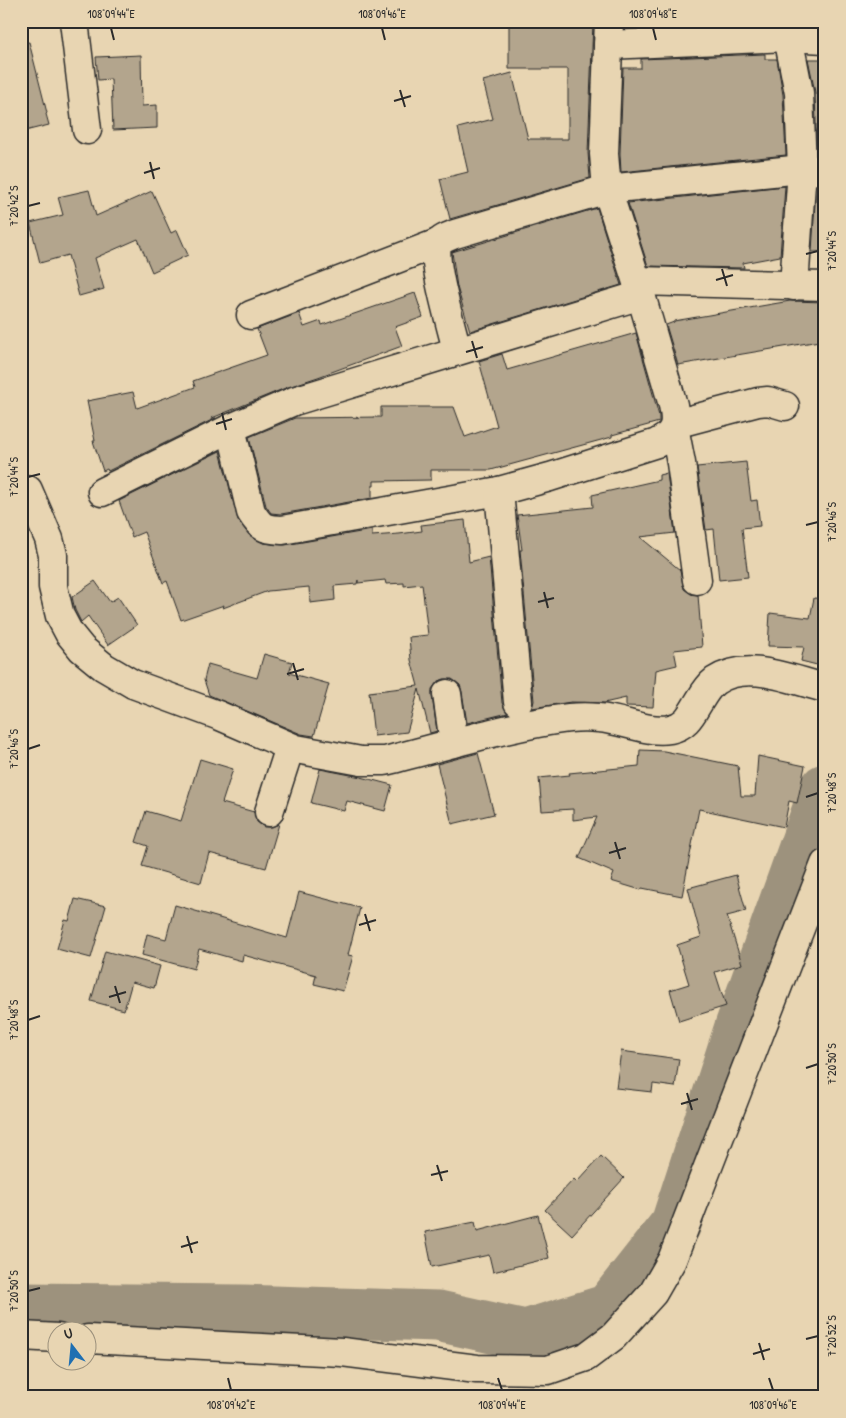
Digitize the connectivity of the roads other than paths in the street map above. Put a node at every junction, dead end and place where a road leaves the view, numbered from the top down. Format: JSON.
{"nodes":[{"id":1,"x":74,"y":21,"type":"edge"},
{"id":2,"x":787,"y":29,"type":"edge"},
{"id":3,"x":609,"y":33,"type":"edge"},
{"id":4,"x":825,"y":39,"type":"edge"},
{"id":5,"x":87,"y":130,"type":"dead end"},
{"id":6,"x":813,"y":170,"type":"edge"},
{"id":7,"x":606,"y":189,"type":"junction"},
{"id":8,"x":438,"y":243,"type":"junction"},
{"id":9,"x":794,"y":286,"type":"junction"},
{"id":10,"x":825,"y":286,"type":"edge"},
{"id":11,"x":639,"y":288,"type":"junction"},
{"id":12,"x":252,"y":315,"type":"dead end"},
{"id":13,"x":458,"y":350,"type":"junction"},
{"id":14,"x":785,"y":406,"type":"dead end"},
{"id":15,"x":674,"y":426,"type":"junction"},
{"id":16,"x":231,"y":428,"type":"junction"},
{"id":17,"x":28,"y":490,"type":"dead end"},
{"id":18,"x":499,"y":491,"type":"junction"},
{"id":19,"x":102,"y":492,"type":"dead end"},
{"id":20,"x":697,"y":580,"type":"dead end"},
{"id":21,"x":825,"y":688,"type":"edge"},
{"id":22,"x":447,"y":694,"type":"dead end"},
{"id":23,"x":518,"y":702,"type":"dead end"},
{"id":24,"x":454,"y":743,"type":"junction"},
{"id":25,"x":290,"y":747,"type":"junction"},
{"id":26,"x":269,"y":812,"type":"dead end"},
{"id":27,"x":825,"y":864,"type":"edge"},
{"id":28,"x":21,"y":1336,"type":"edge"},
{"id":29,"x":48,"y":1337,"type":"edge"},
{"id":30,"x":98,"y":1340,"type":"edge"}],
"edges":[{"from":1,"to":5,"type":"street"},
{"from":2,"to":3,"type":"street"},
{"from":2,"to":4,"type":"street"},
{"from":2,"to":6,"type":"street"},
{"from":3,"to":7,"type":"street"},
{"from":6,"to":7,"type":"street"},
{"from":6,"to":9,"type":"street"},
{"from":7,"to":8,"type":"street"},
{"from":7,"to":11,"type":"street"},
{"from":8,"to":12,"type":"street"},
{"from":8,"to":13,"type":"street"},
{"from":9,"to":10,"type":"street"},
{"from":9,"to":11,"type":"street"},
{"from":11,"to":13,"type":"street"},
{"from":11,"to":15,"type":"street"},
{"from":13,"to":16,"type":"street"},
{"from":14,"to":15,"type":"street"},
{"from":15,"to":18,"type":"street"},
{"from":15,"to":20,"type":"street"},
{"from":16,"to":18,"type":"street"},
{"from":16,"to":19,"type":"street"},
{"from":17,"to":25,"type":"street"},
{"from":18,"to":23,"type":"street"},
{"from":21,"to":24,"type":"street"},
{"from":22,"to":24,"type":"street"},
{"from":24,"to":25,"type":"street"},
{"from":25,"to":26,"type":"street"},
{"from":27,"to":30,"type":"street"},
{"from":28,"to":29,"type":"street"}]}
